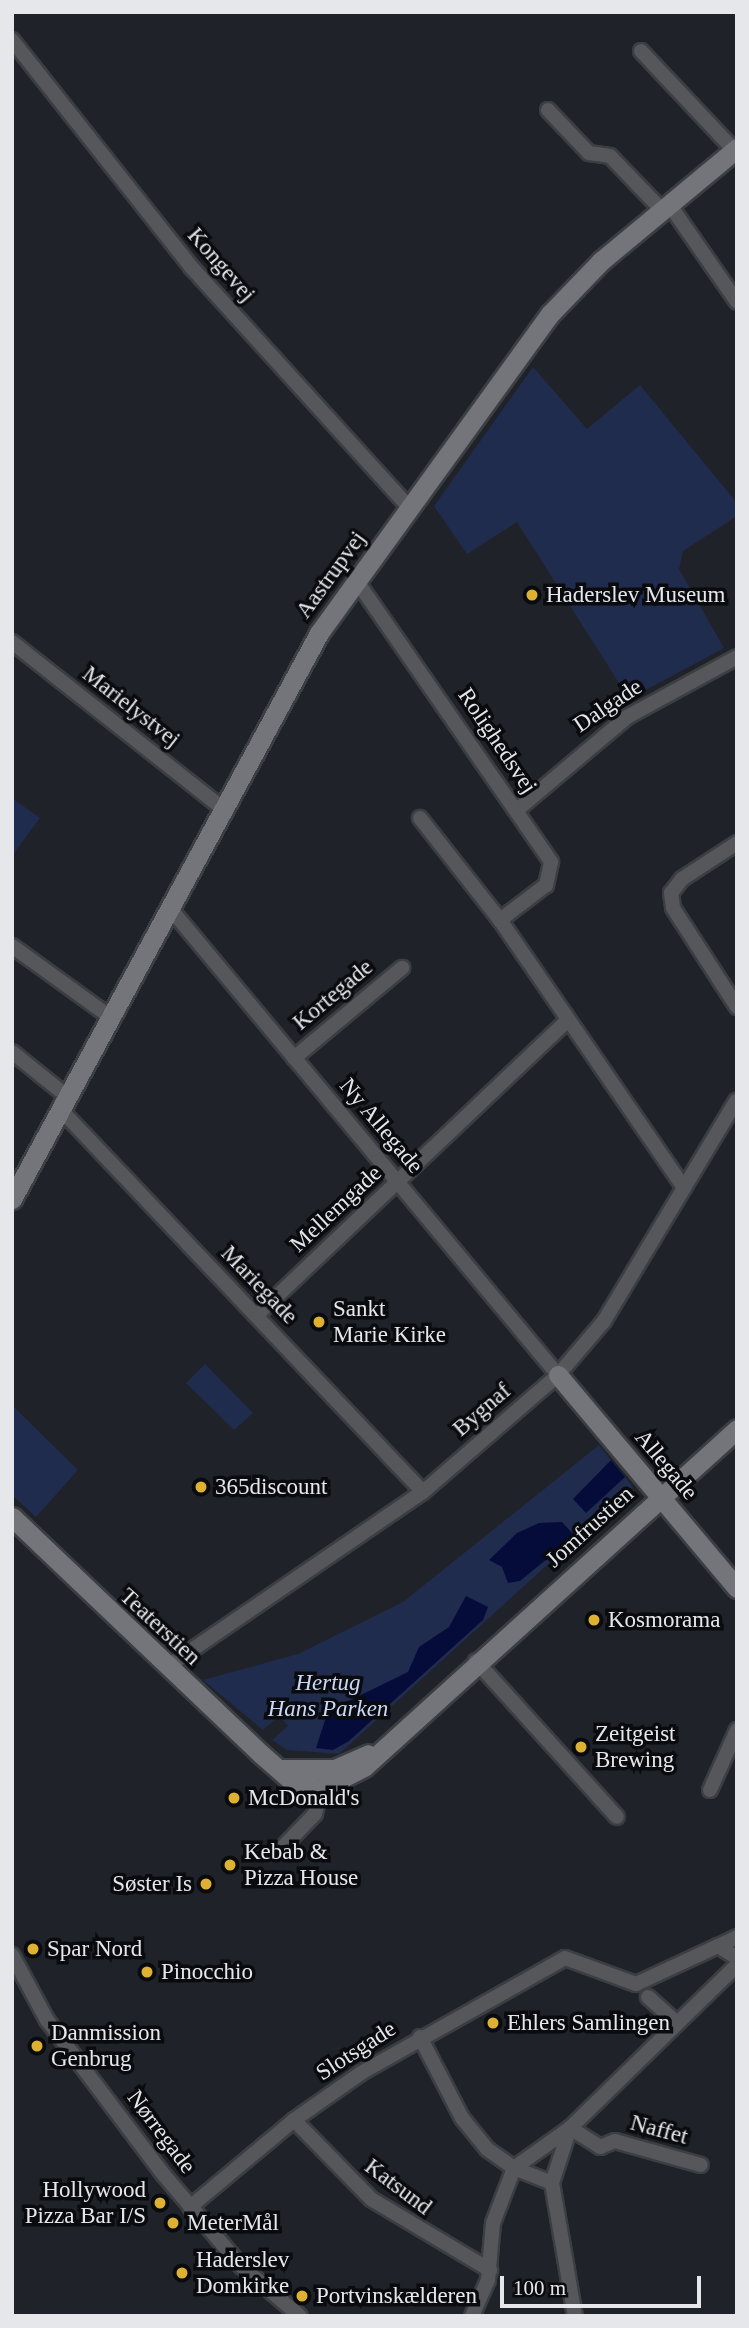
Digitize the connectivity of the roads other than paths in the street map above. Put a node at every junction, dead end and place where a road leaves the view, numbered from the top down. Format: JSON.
{"nodes":[{"id":1,"x":12,"y":40,"type":"edge"},
{"id":2,"x":641,"y":51,"type":"dead end"},
{"id":3,"x":548,"y":110,"type":"dead end"},
{"id":4,"x":735,"y":149,"type":"edge"},
{"id":5,"x":666,"y":207,"type":"junction"},
{"id":6,"x":737,"y":302,"type":"edge"},
{"id":7,"x":410,"y":508,"type":"junction"},
{"id":8,"x":356,"y":580,"type":"junction"},
{"id":9,"x":12,"y":642,"type":"edge"},
{"id":10,"x":737,"y":657,"type":"edge"},
{"id":11,"x":222,"y":808,"type":"junction"},
{"id":12,"x":517,"y":810,"type":"junction"},
{"id":13,"x":420,"y":818,"type":"dead end"},
{"id":14,"x":737,"y":843,"type":"edge"},
{"id":15,"x":169,"y":907,"type":"junction"},
{"id":16,"x":500,"y":920,"type":"junction"},
{"id":17,"x":12,"y":946,"type":"edge"},
{"id":18,"x":402,"y":968,"type":"dead end"},
{"id":19,"x":737,"y":1007,"type":"edge"},
{"id":20,"x":110,"y":1017,"type":"junction"},
{"id":21,"x":568,"y":1020,"type":"junction"},
{"id":22,"x":12,"y":1052,"type":"edge"},
{"id":23,"x":294,"y":1058,"type":"junction"},
{"id":24,"x":736,"y":1101,"type":"edge"},
{"id":25,"x":65,"y":1104,"type":"junction"},
{"id":26,"x":397,"y":1182,"type":"junction"},
{"id":27,"x":684,"y":1188,"type":"junction"},
{"id":28,"x":12,"y":1199,"type":"edge"},
{"id":29,"x":257,"y":1315,"type":"junction"},
{"id":30,"x":558,"y":1375,"type":"junction"},
{"id":31,"x":737,"y":1429,"type":"edge"},
{"id":32,"x":423,"y":1492,"type":"junction"},
{"id":33,"x":661,"y":1497,"type":"junction"},
{"id":34,"x":12,"y":1517,"type":"edge"},
{"id":35,"x":737,"y":1588,"type":"edge"},
{"id":36,"x":476,"y":1661,"type":"junction"},
{"id":37,"x":167,"y":1667,"type":"junction"},
{"id":38,"x":737,"y":1730,"type":"edge"},
{"id":39,"x":379,"y":1748,"type":"junction"},
{"id":40,"x":278,"y":1769,"type":"junction"},
{"id":41,"x":321,"y":1789,"type":"junction"},
{"id":42,"x":710,"y":1790,"type":"dead end"},
{"id":43,"x":617,"y":1817,"type":"dead end"},
{"id":44,"x":283,"y":1847,"type":"dead end"},
{"id":45,"x":737,"y":1937,"type":"edge"},
{"id":46,"x":718,"y":1947,"type":"junction"},
{"id":47,"x":12,"y":1955,"type":"edge"},
{"id":48,"x":737,"y":1958,"type":"edge"},
{"id":49,"x":737,"y":1965,"type":"edge"},
{"id":50,"x":17,"y":1981,"type":"edge"},
{"id":51,"x":648,"y":1997,"type":"dead end"},
{"id":52,"x":677,"y":2023,"type":"junction"},
{"id":53,"x":420,"y":2037,"type":"junction"},
{"id":54,"x":295,"y":2120,"type":"junction"},
{"id":55,"x":570,"y":2128,"type":"junction"},
{"id":56,"x":701,"y":2165,"type":"dead end"},
{"id":57,"x":514,"y":2168,"type":"junction"},
{"id":58,"x":552,"y":2183,"type":"junction"},
{"id":59,"x":190,"y":2207,"type":"junction"},
{"id":60,"x":490,"y":2270,"type":"junction"},
{"id":61,"x":300,"y":2316,"type":"edge"},
{"id":62,"x":472,"y":2316,"type":"edge"},
{"id":63,"x":575,"y":2316,"type":"edge"}],
"edges":[{"from":1,"to":7,"type":"street","name":"Kongevej"},
{"from":2,"to":4,"type":"street","name":"Aastrupvej"},
{"from":3,"to":5,"type":"street"},
{"from":4,"to":5,"type":"street","name":"Aastrupvej"},
{"from":5,"to":6,"type":"street"},
{"from":5,"to":7,"type":"street","name":"Aastrupvej"},
{"from":7,"to":8,"type":"street","name":"Aastrupvej"},
{"from":8,"to":11,"type":"street","name":"Aastrupvej"},
{"from":8,"to":12,"type":"street","name":"Rolighedsvej"},
{"from":9,"to":11,"type":"street","name":"Marielystvej"},
{"from":10,"to":12,"type":"street","name":"Dalgade"},
{"from":11,"to":15,"type":"street","name":"Aastrupvej"},
{"from":12,"to":16,"type":"street","name":"Rolighedsvej"},
{"from":13,"to":16,"type":"street"},
{"from":14,"to":19,"type":"street"},
{"from":15,"to":20,"type":"street","name":"Aastrupvej"},
{"from":15,"to":23,"type":"street","name":"Ny Allegade"},
{"from":16,"to":21,"type":"street"},
{"from":17,"to":20,"type":"street"},
{"from":18,"to":23,"type":"street","name":"Kortegade"},
{"from":20,"to":25,"type":"street","name":"Aastrupvej"},
{"from":21,"to":26,"type":"street","name":"Mellemgade"},
{"from":21,"to":27,"type":"street"},
{"from":22,"to":25,"type":"street"},
{"from":23,"to":26,"type":"street","name":"Ny Allegade"},
{"from":24,"to":27,"type":"street","name":"Bygnaf"},
{"from":25,"to":28,"type":"street","name":"Aastrupvej"},
{"from":25,"to":29,"type":"street","name":"Mariegade"},
{"from":26,"to":29,"type":"street","name":"Mellemgade"},
{"from":26,"to":30,"type":"street","name":"Ny Allegade"},
{"from":27,"to":30,"type":"street","name":"Bygnaf"},
{"from":29,"to":32,"type":"street","name":"Mariegade"},
{"from":30,"to":32,"type":"street","name":"Bygnaf"},
{"from":30,"to":33,"type":"street","name":"Allegade"},
{"from":31,"to":33,"type":"street","name":"Jomfrustien"},
{"from":32,"to":37,"type":"street","name":"Bygnaf"},
{"from":33,"to":35,"type":"street","name":"Allegade"},
{"from":33,"to":36,"type":"street","name":"Jomfrustien"},
{"from":34,"to":37,"type":"street","name":"Teaterstien"},
{"from":36,"to":39,"type":"street","name":"Jomfrustien"},
{"from":36,"to":43,"type":"street"},
{"from":37,"to":40,"type":"street","name":"Teaterstien"},
{"from":38,"to":42,"type":"street"},
{"from":39,"to":40,"type":"street","name":"Jomfrustien"},
{"from":39,"to":41,"type":"street","name":"Jomfrustien"},
{"from":40,"to":41,"type":"street"},
{"from":41,"to":44,"type":"street"},
{"from":45,"to":46,"type":"street"},
{"from":46,"to":48,"type":"street"},
{"from":46,"to":53,"type":"street","name":"Slotsgade"},
{"from":47,"to":50,"type":"street","name":"Nørregade"},
{"from":49,"to":52,"type":"street","name":"Naffet"},
{"from":50,"to":59,"type":"street","name":"Nørregade"},
{"from":51,"to":52,"type":"street"},
{"from":52,"to":55,"type":"street","name":"Naffet"},
{"from":53,"to":54,"type":"street","name":"Slotsgade"},
{"from":53,"to":57,"type":"street"},
{"from":54,"to":59,"type":"street","name":"Slotsgade"},
{"from":54,"to":60,"type":"street","name":"Katsund"},
{"from":55,"to":56,"type":"street","name":"Naffet"},
{"from":55,"to":57,"type":"street","name":"Naffet"},
{"from":55,"to":58,"type":"street","name":"Naffet"},
{"from":57,"to":58,"type":"street"},
{"from":57,"to":60,"type":"street"},
{"from":58,"to":63,"type":"street"},
{"from":59,"to":61,"type":"street","name":"Nørregade"},
{"from":60,"to":62,"type":"street"}]}
